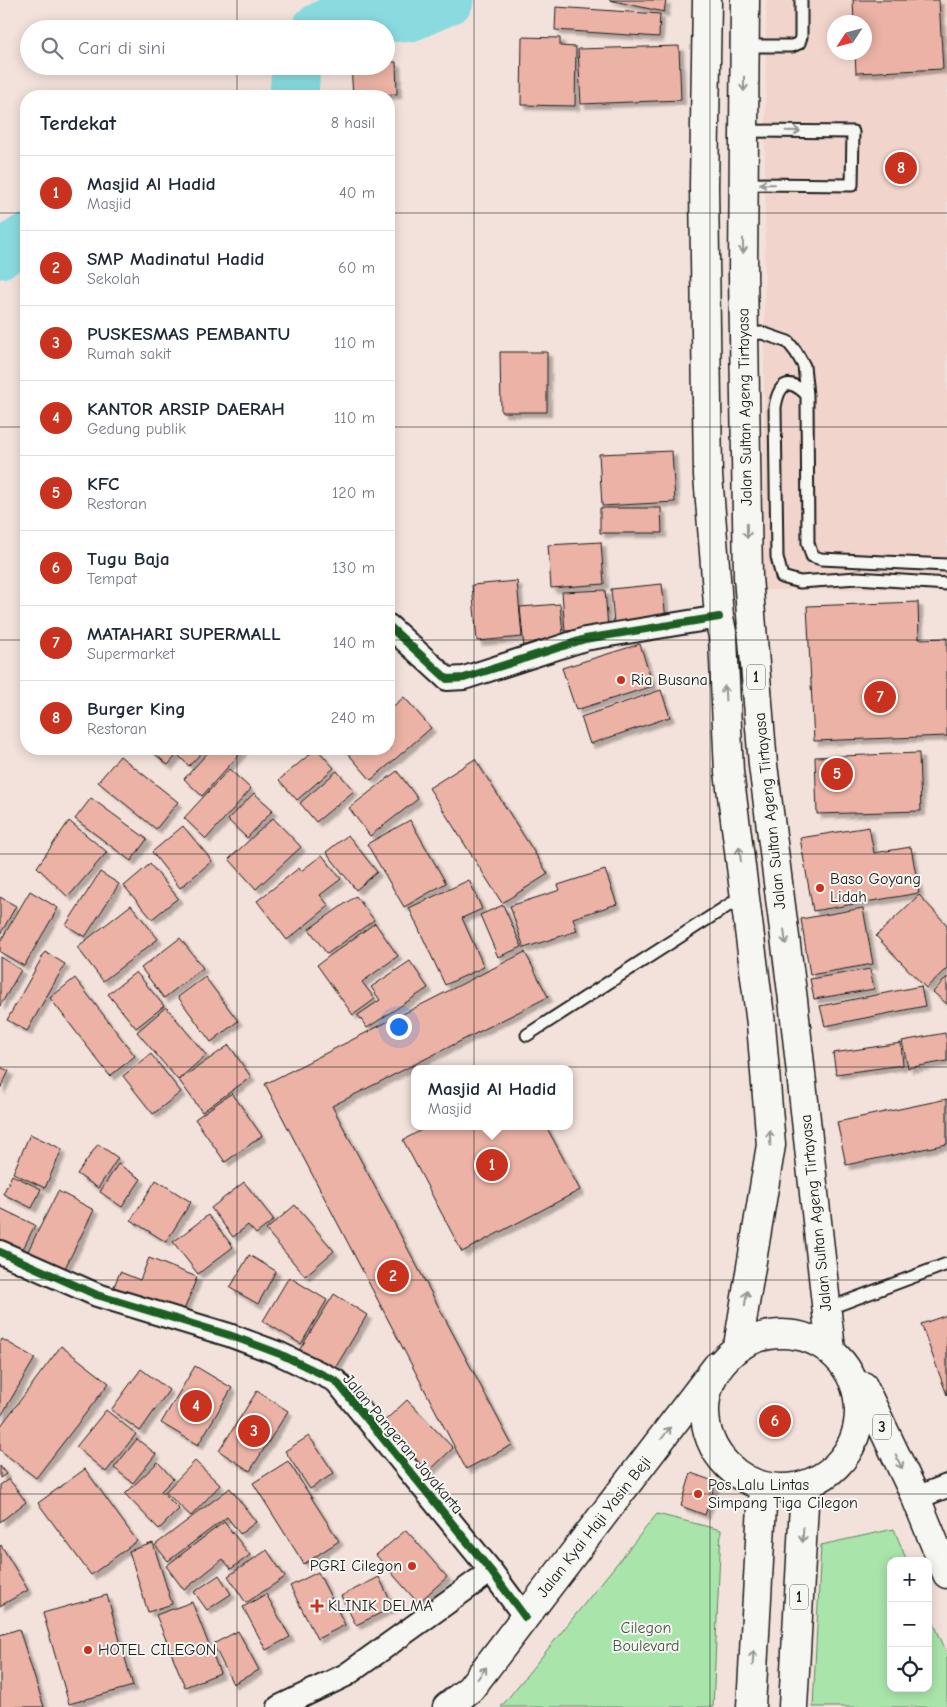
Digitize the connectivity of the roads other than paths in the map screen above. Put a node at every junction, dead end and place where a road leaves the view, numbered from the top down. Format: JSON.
{"nodes":[{"id":1,"x":708,"y":0,"type":"edge"},
{"id":2,"x":745,"y":0,"type":"edge"},
{"id":3,"x":802,"y":0,"type":"edge"},
{"id":4,"x":744,"y":46,"type":"junction"},
{"id":5,"x":744,"y":131,"type":"junction"},
{"id":6,"x":744,"y":184,"type":"junction"},
{"id":7,"x":744,"y":334,"type":"junction"},
{"id":8,"x":807,"y":395,"type":"junction"},
{"id":9,"x":947,"y":565,"type":"edge"},
{"id":10,"x":947,"y":584,"type":"edge"},
{"id":11,"x":719,"y":617,"type":"junction"},
{"id":12,"x":395,"y":631,"type":"edge"},
{"id":13,"x":745,"y":895,"type":"junction"},
{"id":14,"x":527,"y":1035,"type":"dead end"},
{"id":15,"x":0,"y":1252,"type":"edge"},
{"id":16,"x":947,"y":1264,"type":"edge"},
{"id":17,"x":826,"y":1309,"type":"junction"},
{"id":18,"x":738,"y":1346,"type":"junction"},
{"id":19,"x":836,"y":1355,"type":"junction"},
{"id":20,"x":718,"y":1366,"type":"junction"},
{"id":21,"x":805,"y":1486,"type":"junction"},
{"id":22,"x":947,"y":1486,"type":"edge"},
{"id":23,"x":763,"y":1487,"type":"junction"},
{"id":24,"x":916,"y":1498,"type":"junction"},
{"id":25,"x":491,"y":1571,"type":"junction"},
{"id":26,"x":947,"y":1574,"type":"edge"},
{"id":27,"x":525,"y":1617,"type":"junction"},
{"id":28,"x":279,"y":1707,"type":"edge"},
{"id":29,"x":448,"y":1707,"type":"edge"},
{"id":30,"x":751,"y":1707,"type":"edge"},
{"id":31,"x":793,"y":1707,"type":"edge"}],
"edges":[{"from":1,"to":11,"type":"main road","name":"Jalan Sultan Ageng Tirtayasa","number":"1"},
{"from":2,"to":4,"type":"main road","name":"Jalan Sultan Ageng Tirtayasa","number":"1"},
{"from":3,"to":4,"type":"lane"},
{"from":4,"to":5,"type":"main road","name":"Jalan Sultan Ageng Tirtayasa","number":"1","one_way":true},
{"from":5,"to":6,"type":"main road","name":"Jalan Sultan Ageng Tirtayasa","number":"1"},
{"from":5,"to":6,"type":"lane","one_way":true},
{"from":6,"to":7,"type":"main road","name":"Jalan Sultan Ageng Tirtayasa","number":"1","one_way":true},
{"from":7,"to":8,"type":"lane"},
{"from":7,"to":17,"type":"main road","name":"Jalan Sultan Ageng Tirtayasa","number":"1","one_way":true},
{"from":8,"to":9,"type":"lane"},
{"from":8,"to":10,"type":"lane"},
{"from":11,"to":12,"type":"street"},
{"from":13,"to":11,"type":"main road","name":"Jalan Sultan Ageng Tirtayasa","number":"1","one_way":true},
{"from":13,"to":14,"type":"lane"},
{"from":18,"to":13,"type":"main road","name":"Jalan Sultan Ageng Tirtayasa","number":"1","one_way":true},
{"from":15,"to":25,"type":"street","name":"Jalan Pangeran Jayakarta"},
{"from":16,"to":17,"type":"lane"},
{"from":17,"to":19,"type":"main road","name":"Jalan Sultan Ageng Tirtayasa","number":"1"},
{"from":18,"to":19,"type":"main road","number":"1"},
{"from":18,"to":20,"type":"main road","number":"1"},
{"from":19,"to":21,"type":"main road","number":"1"},
{"from":19,"to":24,"type":"main road","number":"3","one_way":true},
{"from":20,"to":23,"type":"main road","number":"1"},
{"from":27,"to":20,"type":"main road","name":"Jalan Kyai Haji Yasin Beji","one_way":true},
{"from":21,"to":23,"type":"main road","number":"1"},
{"from":21,"to":31,"type":"main road","number":"1","one_way":true},
{"from":22,"to":24,"type":"street"},
{"from":30,"to":23,"type":"main road","one_way":true},
{"from":24,"to":26,"type":"main road","number":"3"},
{"from":25,"to":27,"type":"street","name":"Jalan Pangeran Jayakarta"},
{"from":25,"to":28,"type":"street"},
{"from":29,"to":27,"type":"main road","name":"Jalan Kyai Haji Yasin Beji","one_way":true}]}
